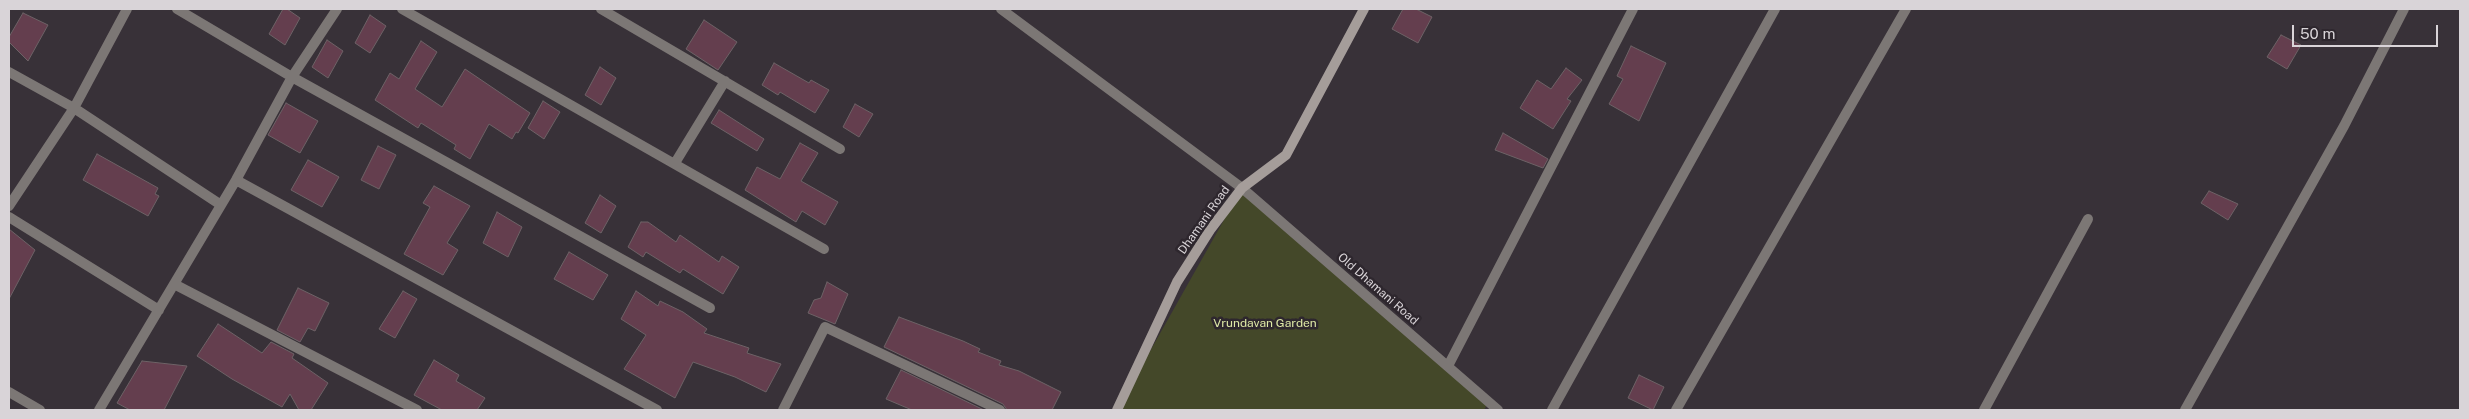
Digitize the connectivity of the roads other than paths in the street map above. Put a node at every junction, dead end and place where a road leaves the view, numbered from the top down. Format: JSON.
{"nodes":[{"id":1,"x":127,"y":9,"type":"edge"},
{"id":2,"x":176,"y":9,"type":"edge"},
{"id":3,"x":337,"y":9,"type":"edge"},
{"id":4,"x":402,"y":9,"type":"edge"},
{"id":5,"x":601,"y":9,"type":"edge"},
{"id":6,"x":1001,"y":9,"type":"edge"},
{"id":7,"x":1364,"y":9,"type":"edge"},
{"id":8,"x":1633,"y":9,"type":"edge"},
{"id":9,"x":1775,"y":9,"type":"edge"},
{"id":10,"x":1906,"y":9,"type":"edge"},
{"id":11,"x":2404,"y":9,"type":"edge"},
{"id":12,"x":9,"y":72,"type":"edge"},
{"id":13,"x":292,"y":77,"type":"junction"},
{"id":14,"x":725,"y":82,"type":"junction"},
{"id":15,"x":74,"y":108,"type":"junction"},
{"id":16,"x":840,"y":149,"type":"dead end"},
{"id":17,"x":676,"y":163,"type":"junction"},
{"id":18,"x":236,"y":180,"type":"junction"},
{"id":19,"x":1242,"y":188,"type":"junction"},
{"id":20,"x":221,"y":205,"type":"junction"},
{"id":21,"x":9,"y":206,"type":"edge"},
{"id":22,"x":9,"y":217,"type":"edge"},
{"id":23,"x":2088,"y":219,"type":"dead end"},
{"id":24,"x":824,"y":249,"type":"dead end"},
{"id":25,"x":174,"y":284,"type":"junction"},
{"id":26,"x":710,"y":308,"type":"dead end"},
{"id":27,"x":159,"y":310,"type":"junction"},
{"id":28,"x":1448,"y":366,"type":"junction"},
{"id":29,"x":9,"y":392,"type":"edge"},
{"id":30,"x":1486,"y":406,"type":"edge"},
{"id":31,"x":40,"y":410,"type":"edge"},
{"id":32,"x":99,"y":410,"type":"edge"},
{"id":33,"x":417,"y":410,"type":"edge"},
{"id":34,"x":657,"y":410,"type":"edge"},
{"id":35,"x":783,"y":410,"type":"edge"},
{"id":36,"x":1000,"y":410,"type":"edge"},
{"id":37,"x":1117,"y":410,"type":"edge"},
{"id":38,"x":1498,"y":410,"type":"edge"},
{"id":39,"x":1552,"y":410,"type":"edge"},
{"id":40,"x":1676,"y":410,"type":"edge"},
{"id":41,"x":1984,"y":410,"type":"edge"},
{"id":42,"x":2186,"y":410,"type":"edge"}],
"edges":[{"from":1,"to":15,"type":"street"},
{"from":2,"to":13,"type":"street"},
{"from":3,"to":13,"type":"street"},
{"from":4,"to":17,"type":"street"},
{"from":5,"to":14,"type":"street"},
{"from":6,"to":19,"type":"street","name":"Old Dhamani Road"},
{"from":7,"to":19,"type":"main road","name":"Dhamani Road"},
{"from":8,"to":28,"type":"street"},
{"from":9,"to":39,"type":"street"},
{"from":10,"to":40,"type":"street"},
{"from":11,"to":42,"type":"street"},
{"from":12,"to":15,"type":"street"},
{"from":13,"to":18,"type":"street"},
{"from":13,"to":26,"type":"street"},
{"from":14,"to":16,"type":"street"},
{"from":14,"to":17,"type":"street"},
{"from":15,"to":20,"type":"street"},
{"from":15,"to":21,"type":"street"},
{"from":17,"to":24,"type":"street"},
{"from":18,"to":20,"type":"street"},
{"from":18,"to":34,"type":"street"},
{"from":19,"to":28,"type":"street","name":"Old Dhamani Road"},
{"from":19,"to":37,"type":"main road","name":"Dhamani Road"},
{"from":20,"to":25,"type":"street"},
{"from":22,"to":27,"type":"street"},
{"from":23,"to":41,"type":"street"},
{"from":25,"to":27,"type":"street"},
{"from":25,"to":33,"type":"street"},
{"from":27,"to":32,"type":"street"},
{"from":28,"to":30,"type":"street","name":"Old Dhamani Road"},
{"from":29,"to":31,"type":"street"},
{"from":30,"to":38,"type":"street","name":"Old Dhamani Road"},
{"from":35,"to":36,"type":"street"}]}
